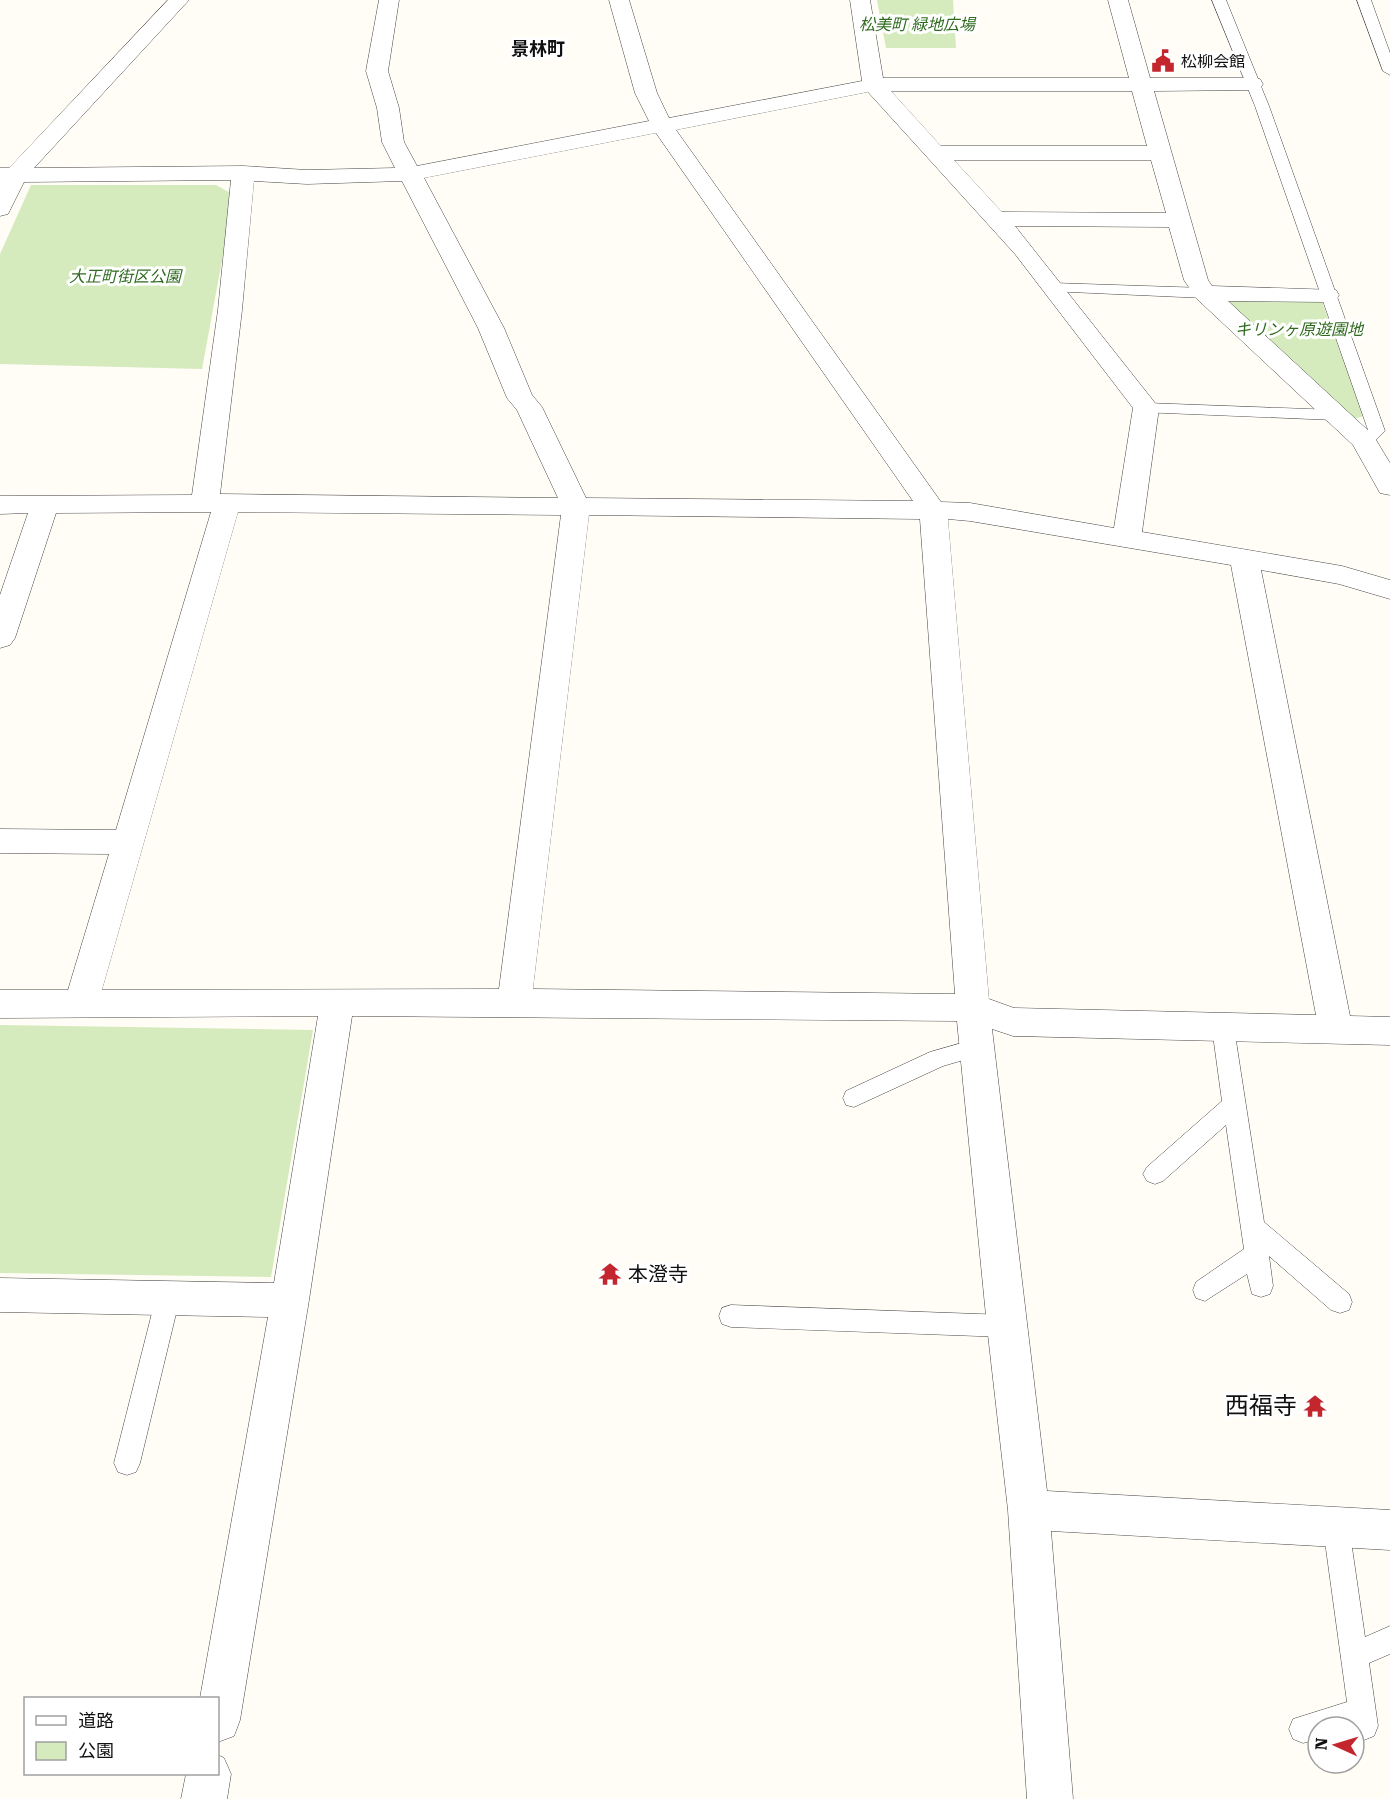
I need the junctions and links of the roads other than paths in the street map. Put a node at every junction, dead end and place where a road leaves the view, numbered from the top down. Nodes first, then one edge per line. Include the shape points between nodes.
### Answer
1 (179, 0) edge
2 (390, 0) edge
3 (619, 0) edge
4 (860, 0) edge
5 (1118, 0) edge
6 (1219, 0) edge
7 (1364, 0) edge
8 (1390, 71) edge
9 (1252, 84) junction
10 (873, 85) junction
11 (1141, 86) junction
12 (662, 126) junction
13 (935, 153) junction
14 (1160, 153) junction
15 (243, 173) junction
16 (410, 174) junction
17 (8, 175) edge
18 (0, 209) edge
19 (996, 219) junction
20 (1179, 220) junction
21 (1053, 288) junction
22 (1205, 292) junction
23 (1327, 295) junction
24 (1146, 408) junction
25 (1335, 415) junction
26 (1364, 441) junction
27 (1390, 487) edge
28 (216, 503) junction
29 (0, 505) edge
30 (45, 505) junction
31 (576, 506) junction
32 (933, 510) junction
33 (1127, 537) junction
34 (1244, 558) junction
35 (1390, 590) edge
36 (6, 604) edge
37 (0, 638) edge
38 (0, 841) edge
39 (128, 842) junction
40 (514, 1002) junction
41 (0, 1004) edge
42 (81, 1004) junction
43 (337, 1004) junction
44 (974, 1008) junction
45 (1223, 1028) junction
46 (1336, 1030) junction
47 (1390, 1031) edge
48 (975, 1048) junction
49 (854, 1098) dead end
50 (1233, 1105) junction
51 (1155, 1174) dead end
52 (1252, 1227) junction
53 (1256, 1254) junction
54 (1261, 1286) dead end
55 (1205, 1290) dead end
56 (0, 1295) edge
57 (168, 1297) junction
58 (290, 1300) junction
59 (1340, 1302) dead end
60 (731, 1316) dead end
61 (1006, 1326) junction
62 (127, 1463) dead end
63 (1029, 1510) junction
64 (1336, 1527) junction
65 (1390, 1530) edge
66 (1390, 1640) edge
67 (1354, 1656) junction
68 (219, 1714) edge
69 (1303, 1729) dead end
70 (208, 1775) edge
71 (204, 1799) edge
72 (1050, 1799) edge

1 - 17 street
2 - 16 street via 377,71 393,142
3 - 12 street via 646,93
4 - 10 street
5 - 11 street
6 - 9 lane
7 - 8 lane
9 - 11 street
9 - 23 lane
10 - 11 street
10 - 12 street
10 - 13 street
11 - 14 street
12 - 16 street
12 - 32 street
13 - 14 street
13 - 19 street
14 - 20 street
15 - 16 street via 307,177
15 - 17 street
15 - 28 street
16 - 31 street via 491,328 520,398 529,406
17 - 18 street
19 - 20 street
19 - 21 street
20 - 22 street via 1196,280
21 - 22 lane
21 - 24 street
22 - 23 street
22 - 25 street
23 - 26 lane via 1377,431
24 - 25 lane
24 - 33 street
25 - 26 street
26 - 27 street
28 - 30 street
28 - 31 street
28 - 39 street
29 - 30 street
30 - 36 street
31 - 32 street
31 - 40 street
32 - 33 street via 970,512
32 - 44 street
33 - 34 street
34 - 35 street via 1342,575
34 - 46 street
36 - 37 street
38 - 39 street
39 - 42 street
40 - 43 street
40 - 44 street
41 - 42 street
42 - 43 street
43 - 58 street
44 - 45 street via 1013,1022
44 - 48 street
45 - 46 street
45 - 50 lane
46 - 47 street
48 - 49 lane via 938,1059
48 - 61 street
50 - 51 lane
50 - 52 lane
52 - 53 lane
52 - 59 lane
53 - 54 lane
53 - 55 lane
56 - 57 street
57 - 58 street
57 - 62 lane
58 - 68 street
60 - 61 lane
61 - 63 street
63 - 64 street
63 - 72 street
64 - 65 street
64 - 67 lane
66 - 67 lane
67 - 69 lane via 1363,1719
70 - 71 street

